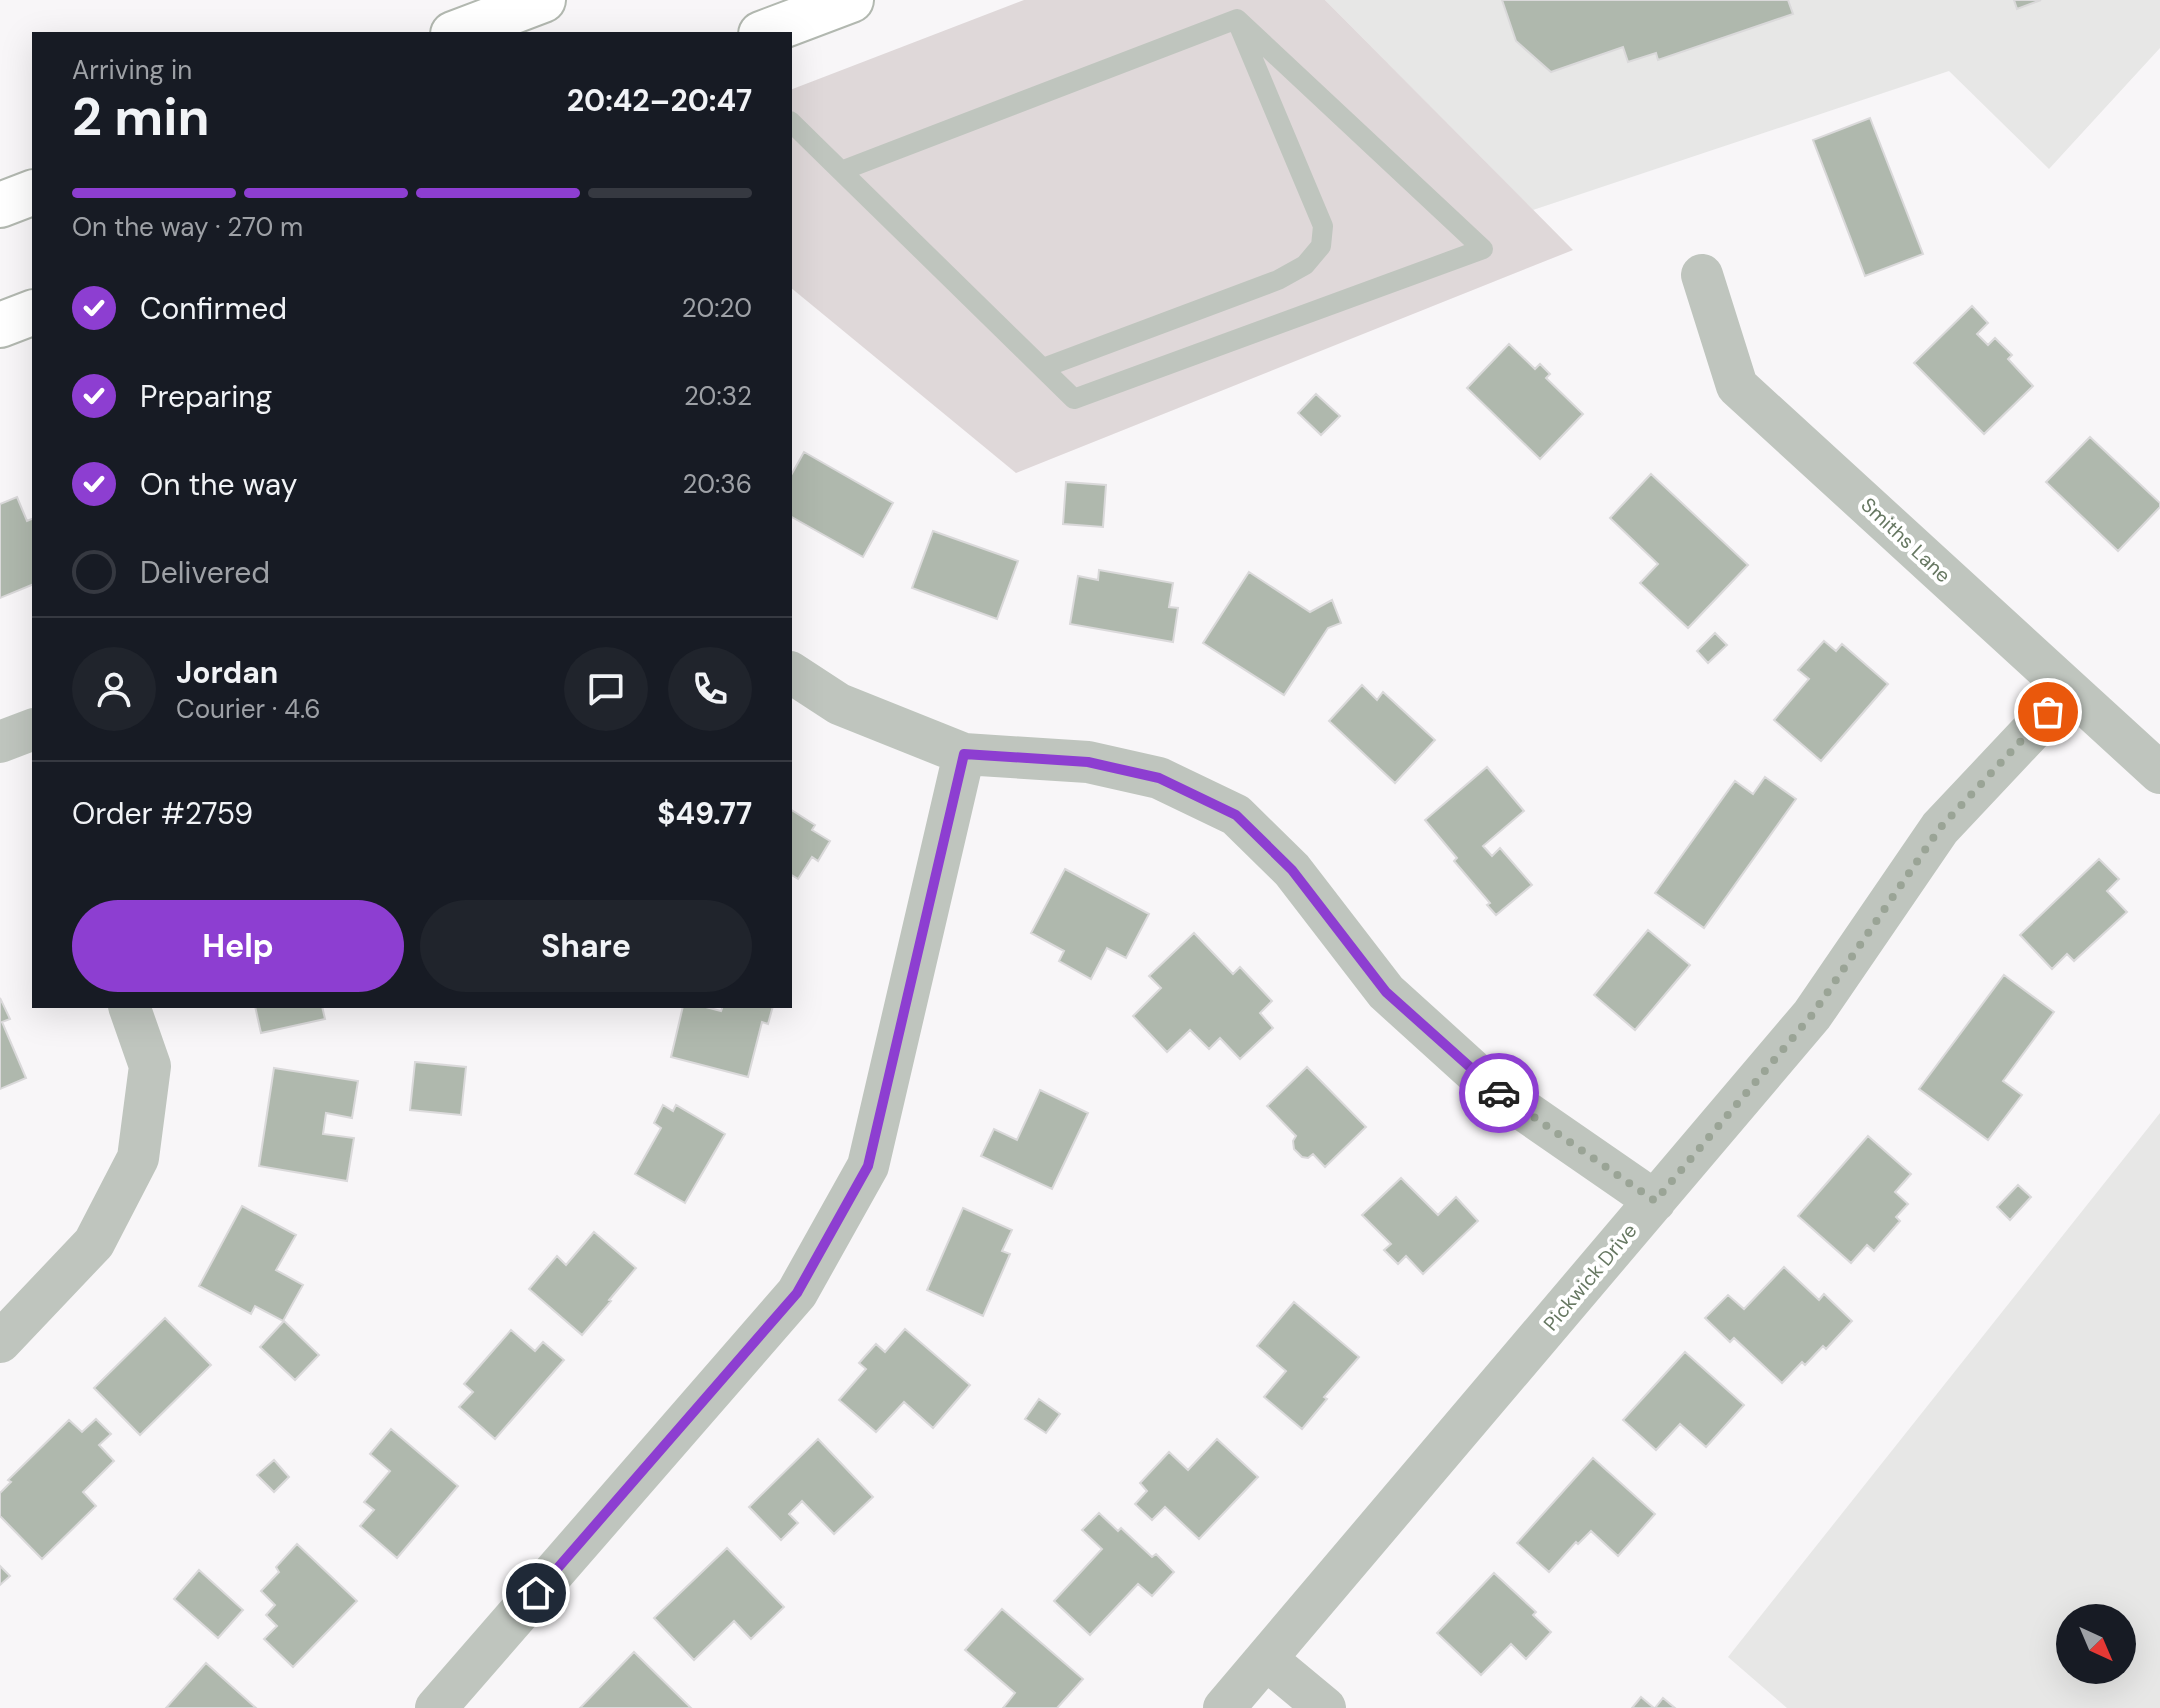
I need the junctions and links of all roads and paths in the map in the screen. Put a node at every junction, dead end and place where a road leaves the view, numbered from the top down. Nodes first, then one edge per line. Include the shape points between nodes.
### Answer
1 (543, 0) edge
2 (851, 0) edge
3 (1237, 19) junction
4 (458, 32) edge
5 (766, 32) edge
6 (792, 123) edge
7 (841, 171) junction
8 (32, 193) edge
9 (0, 205) edge
10 (1702, 275) dead end
11 (32, 313) edge
12 (0, 325) edge
13 (1043, 368) junction
14 (792, 673) edge
15 (2069, 691) junction
16 (964, 754) junction
17 (2160, 773) edge
18 (130, 1008) edge
19 (1655, 1201) junction
20 (0, 1342) edge
21 (1266, 1659) junction
22 (436, 1708) edge
23 (1224, 1708) edge
24 (1325, 1708) edge

1 - 4 main road
2 - 5 main road
3 - 7 lane
3 - 13 lane via 1323,226 1321,246 1305,265 1278,280
3 - 13 lane via 1483,249 1074,399
6 - 7 lane
7 - 13 lane
8 - 9 main road
10 - 15 street, Smiths Lane via 1737,386
11 - 12 main road
14 - 16 street via 839,704
15 - 17 street, Smiths Lane
15 - 19 street, Pickwick Drive via 1940,828 1812,1015
16 - 19 street via 1088,762 1159,778 1236,815 1292,870 1386,992 1493,1089
16 - 22 street via 868,1166 797,1293
18 - 20 street via 150,1066 138,1158 94,1243
19 - 21 street, Pickwick Drive
21 - 23 street, Pickwick Drive
21 - 24 street

